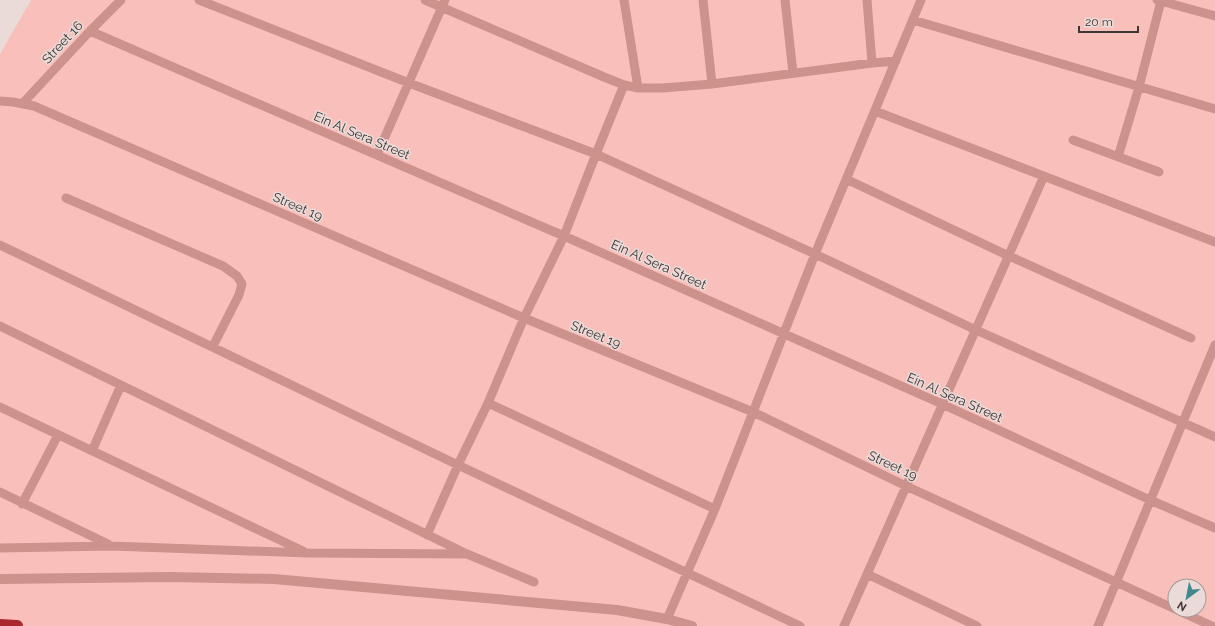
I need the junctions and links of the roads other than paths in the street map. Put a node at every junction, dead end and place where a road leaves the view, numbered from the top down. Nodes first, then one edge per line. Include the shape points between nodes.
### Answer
1 (121, 0) edge
2 (199, 0) edge
3 (425, 0) edge
4 (624, 0) edge
5 (703, 0) edge
6 (785, 0) edge
7 (867, 0) edge
8 (921, 0) edge
9 (1159, 1) edge
10 (443, 4) edge
11 (1215, 16) edge
12 (913, 20) junction
13 (90, 31) junction
14 (896, 61) junction
15 (872, 63) junction
16 (793, 73) junction
17 (409, 83) junction
18 (712, 84) junction
19 (624, 85) junction
20 (1139, 87) junction
21 (638, 88) junction
22 (0, 101) edge
23 (23, 103) junction
24 (1215, 109) edge
25 (875, 111) junction
26 (1073, 140) dead end
27 (596, 154) junction
28 (377, 155) junction
29 (1118, 157) junction
30 (1159, 172) dead end
31 (1044, 176) junction
32 (846, 179) junction
33 (66, 198) dead end
34 (564, 236) junction
35 (1215, 242) edge
36 (0, 245) edge
37 (815, 254) junction
38 (1009, 256) junction
39 (524, 318) junction
40 (0, 326) edge
41 (976, 330) junction
42 (783, 334) junction
43 (1191, 338) dead end
44 (213, 346) junction
45 (1215, 347) edge
46 (121, 385) junction
47 (488, 403) junction
48 (942, 404) junction
49 (0, 407) edge
50 (753, 412) junction
51 (1182, 423) junction
52 (58, 434) junction
53 (1215, 438) edge
54 (92, 451) junction
55 (458, 465) junction
56 (906, 486) junction
57 (0, 492) edge
58 (1150, 500) junction
59 (22, 504) junction
60 (715, 509) junction
61 (1215, 528) edge
62 (428, 535) junction
63 (111, 546) junction
64 (0, 548) edge
65 (308, 553) junction
66 (467, 554) junction
67 (688, 573) junction
68 (867, 574) junction
69 (0, 579) edge
70 (534, 582) dead end
71 (1116, 582) junction
72 (1167, 606) edge
73 (1194, 618) edge
74 (667, 619) junction
75 (0, 625) edge
76 (17, 626) edge
77 (692, 626) edge
78 (800, 626) edge
79 (844, 626) edge
80 (977, 626) edge
81 (1098, 626) edge
82 (1212, 626) edge

1 - 13 lane, Street 16
2 - 17 lane
3 - 10 lane
4 - 21 lane
5 - 18 lane
6 - 16 lane
7 - 15 lane
8 - 12 lane
9 - 11 lane
9 - 20 lane
10 - 17 lane
10 - 19 lane
12 - 14 lane
12 - 20 lane
13 - 23 lane, Street 16
13 - 28 lane, Ein Al Sera Street
14 - 15 lane
14 - 25 lane
15 - 16 lane
16 - 18 lane
17 - 27 lane
17 - 28 lane
18 - 21 lane
19 - 21 lane
19 - 27 lane
20 - 24 lane
20 - 29 lane
22 - 23 lane, Street 19
23 - 39 lane, Street 19
25 - 31 lane
25 - 32 lane
26 - 29 lane
27 - 34 lane
27 - 37 lane
28 - 34 lane, Ein Al Sera Street
29 - 30 lane
31 - 35 lane
31 - 38 lane
32 - 37 lane
32 - 38 lane
33 - 44 lane via 223,266 237,276 242,284 239,295
34 - 39 lane
34 - 42 lane, Ein Al Sera Street
36 - 44 lane
37 - 41 lane
37 - 42 lane
38 - 41 lane
38 - 43 lane
39 - 47 lane
39 - 50 lane, Street 19
40 - 46 lane
41 - 48 lane
41 - 51 lane
42 - 48 lane, Ein Al Sera Street
42 - 50 lane
44 - 55 lane
45 - 51 lane
46 - 54 lane
46 - 62 lane
47 - 55 lane
47 - 60 lane
48 - 56 lane
48 - 58 lane, Ein Al Sera Street
49 - 52 lane
50 - 56 lane, Street 19
50 - 60 lane
51 - 53 lane
51 - 58 lane
52 - 54 lane
52 - 59 lane
54 - 65 lane
55 - 62 lane
55 - 67 lane
56 - 68 lane
56 - 71 lane, Street 19
57 - 59 lane
58 - 61 lane, Ein Al Sera Street
58 - 71 lane
59 - 63 lane
60 - 67 lane
62 - 66 lane
63 - 64 lane
63 - 65 lane
65 - 66 lane
66 - 70 lane
67 - 74 lane
67 - 78 lane
68 - 79 lane
68 - 80 lane
69 - 74 street via 274,579 566,604
71 - 72 lane, Street 19
71 - 81 lane
73 - 82 lane, Street 19
74 - 77 street
75 - 76 highway

